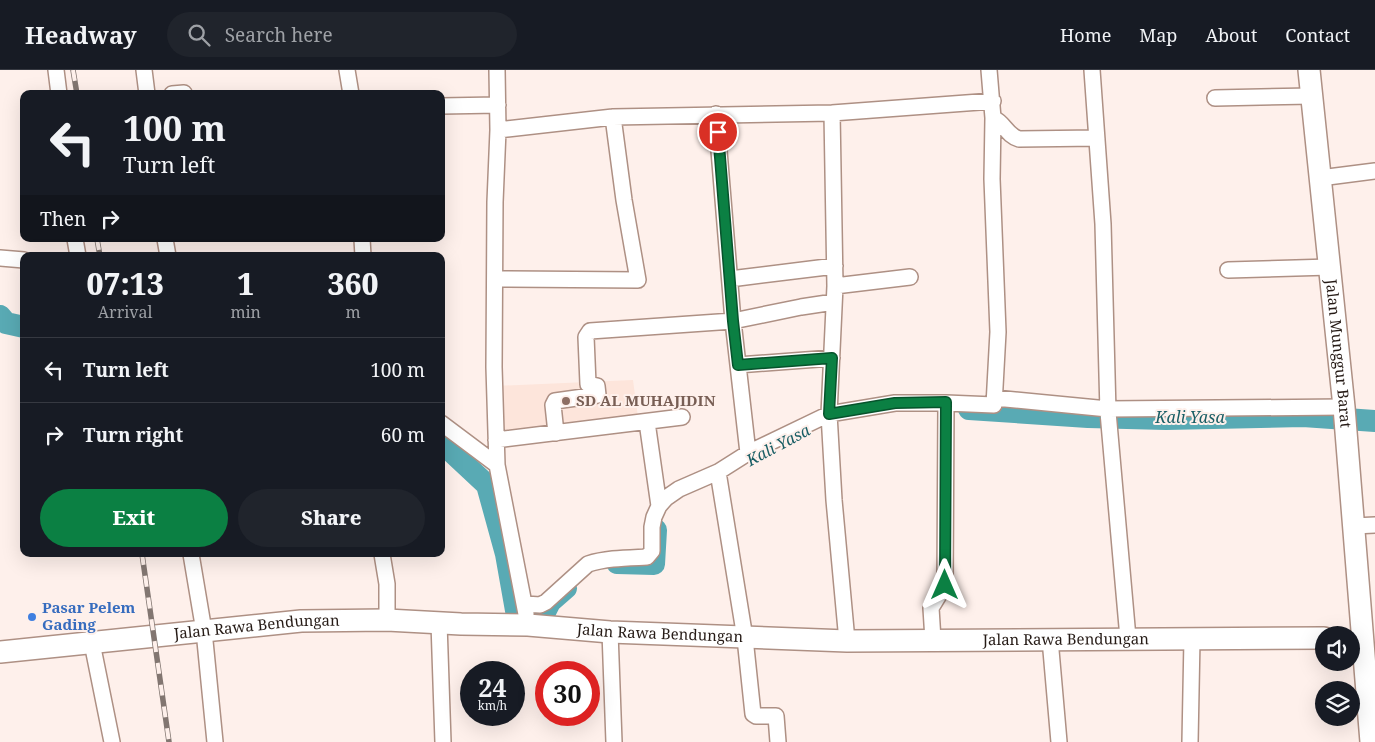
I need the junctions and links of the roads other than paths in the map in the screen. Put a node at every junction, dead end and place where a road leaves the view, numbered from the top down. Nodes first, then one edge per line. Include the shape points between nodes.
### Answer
1 (56, 70) edge
2 (144, 70) edge
3 (347, 70) edge
4 (497, 70) edge
5 (989, 70) edge
6 (1092, 70) edge
7 (1309, 70) edge
8 (58, 90) edge
9 (146, 90) edge
10 (350, 90) edge
11 (1312, 96) junction
12 (1215, 98) dead end
13 (993, 101) junction
14 (498, 105) junction
15 (445, 106) edge
16 (832, 113) junction
17 (716, 114) junction
18 (613, 117) junction
19 (993, 118) junction
20 (498, 130) junction
21 (1097, 138) junction
22 (1375, 171) edge
23 (1320, 178) junction
24 (0, 258) edge
25 (20, 260) edge
26 (835, 266) junction
27 (1330, 266) junction
28 (1228, 270) dead end
29 (910, 277) dead end
30 (495, 278) junction
31 (730, 279) junction
32 (835, 286) junction
33 (834, 302) junction
34 (733, 321) junction
35 (832, 358) junction
36 (738, 365) junction
37 (995, 398) junction
38 (946, 407) junction
39 (1108, 414) junction
40 (1345, 416) junction
41 (682, 417) dead end
42 (829, 419) junction
43 (647, 422) junction
44 (445, 426) edge
45 (556, 433) junction
46 (496, 440) junction
47 (748, 453) junction
48 (498, 465) junction
49 (718, 478) junction
50 (659, 506) junction
51 (1375, 525) edge
52 (1354, 526) junction
53 (192, 557) edge
54 (382, 557) edge
55 (526, 613) junction
56 (388, 620) junction
57 (439, 623) junction
58 (204, 631) junction
59 (610, 632) junction
60 (745, 638) junction
61 (1128, 638) junction
62 (1315, 638) edge
63 (1363, 638) edge
64 (1050, 639) junction
65 (1192, 639) junction
66 (933, 640) junction
67 (847, 641) junction
68 (92, 643) junction
69 (0, 652) edge
70 (1372, 710) edge
71 (112, 742) edge
72 (215, 742) edge
73 (443, 742) edge
74 (614, 742) edge
75 (778, 742) edge
76 (1059, 742) edge
77 (1190, 742) edge
78 (1371, 742) edge

1 - 8 street
2 - 9 street
3 - 10 street
4 - 14 street
5 - 13 street
6 - 21 street
7 - 11 street, Jalan Munggur Barat
11 - 12 street
11 - 23 street, Jalan Munggur Barat
13 - 16 street
13 - 19 street
14 - 15 street
14 - 20 street
16 - 17 street
16 - 26 street
17 - 18 street
17 - 31 street
18 - 20 street
18 - 30 street via 638,280
19 - 21 street via 1000,121 1011,136 1019,139
19 - 37 street via 998,332
20 - 30 street
21 - 39 street via 1103,224
22 - 23 street
23 - 27 street, Jalan Munggur Barat
24 - 25 street
26 - 31 street
26 - 32 street
27 - 28 street
27 - 40 street, Jalan Munggur Barat
29 - 32 street
30 - 46 street
31 - 34 street
32 - 33 street
33 - 34 street
33 - 35 street
34 - 36 street
34 - 45 street via 590,332 586,337 588,384 597,386 598,395 555,401
35 - 36 street
35 - 42 street
36 - 47 street
37 - 38 street via 993,406
37 - 39 street
38 - 42 street via 895,403
38 - 66 street via 945,585 931,608
39 - 40 street
39 - 61 street
40 - 52 street, Jalan Munggur Barat
41 - 43 street
42 - 47 street
42 - 67 street
43 - 45 street
43 - 50 street
44 - 48 street
45 - 46 street
46 - 48 street
47 - 49 street
48 - 55 street
49 - 50 street via 679,489
49 - 60 street
50 - 55 street via 652,527 652,551 647,557 616,558 588,564 546,602
51 - 52 street
52 - 63 street, Jalan Munggur Barat
53 - 58 street
54 - 56 street
55 - 57 street, Jalan Rawa Bendungan
55 - 59 street, Jalan Rawa Bendungan
56 - 57 street, Jalan Rawa Bendungan
56 - 58 street, Jalan Rawa Bendungan via 301,620
57 - 73 street
58 - 68 street, Jalan Rawa Bendungan
58 - 72 street
59 - 60 street, Jalan Rawa Bendungan
59 - 74 street
60 - 67 street, Jalan Rawa Bendungan
60 - 75 street via 753,714 776,716
61 - 64 street, Jalan Rawa Bendungan
61 - 65 street, Jalan Rawa Bendungan
62 - 65 street, Jalan Rawa Bendungan
63 - 70 street, Jalan Munggur Barat
64 - 66 street, Jalan Rawa Bendungan
64 - 76 street
65 - 77 street
66 - 67 street, Jalan Rawa Bendungan
68 - 69 street, Jalan Rawa Bendungan
68 - 71 street
70 - 78 street, Jalan Munggur Barat

